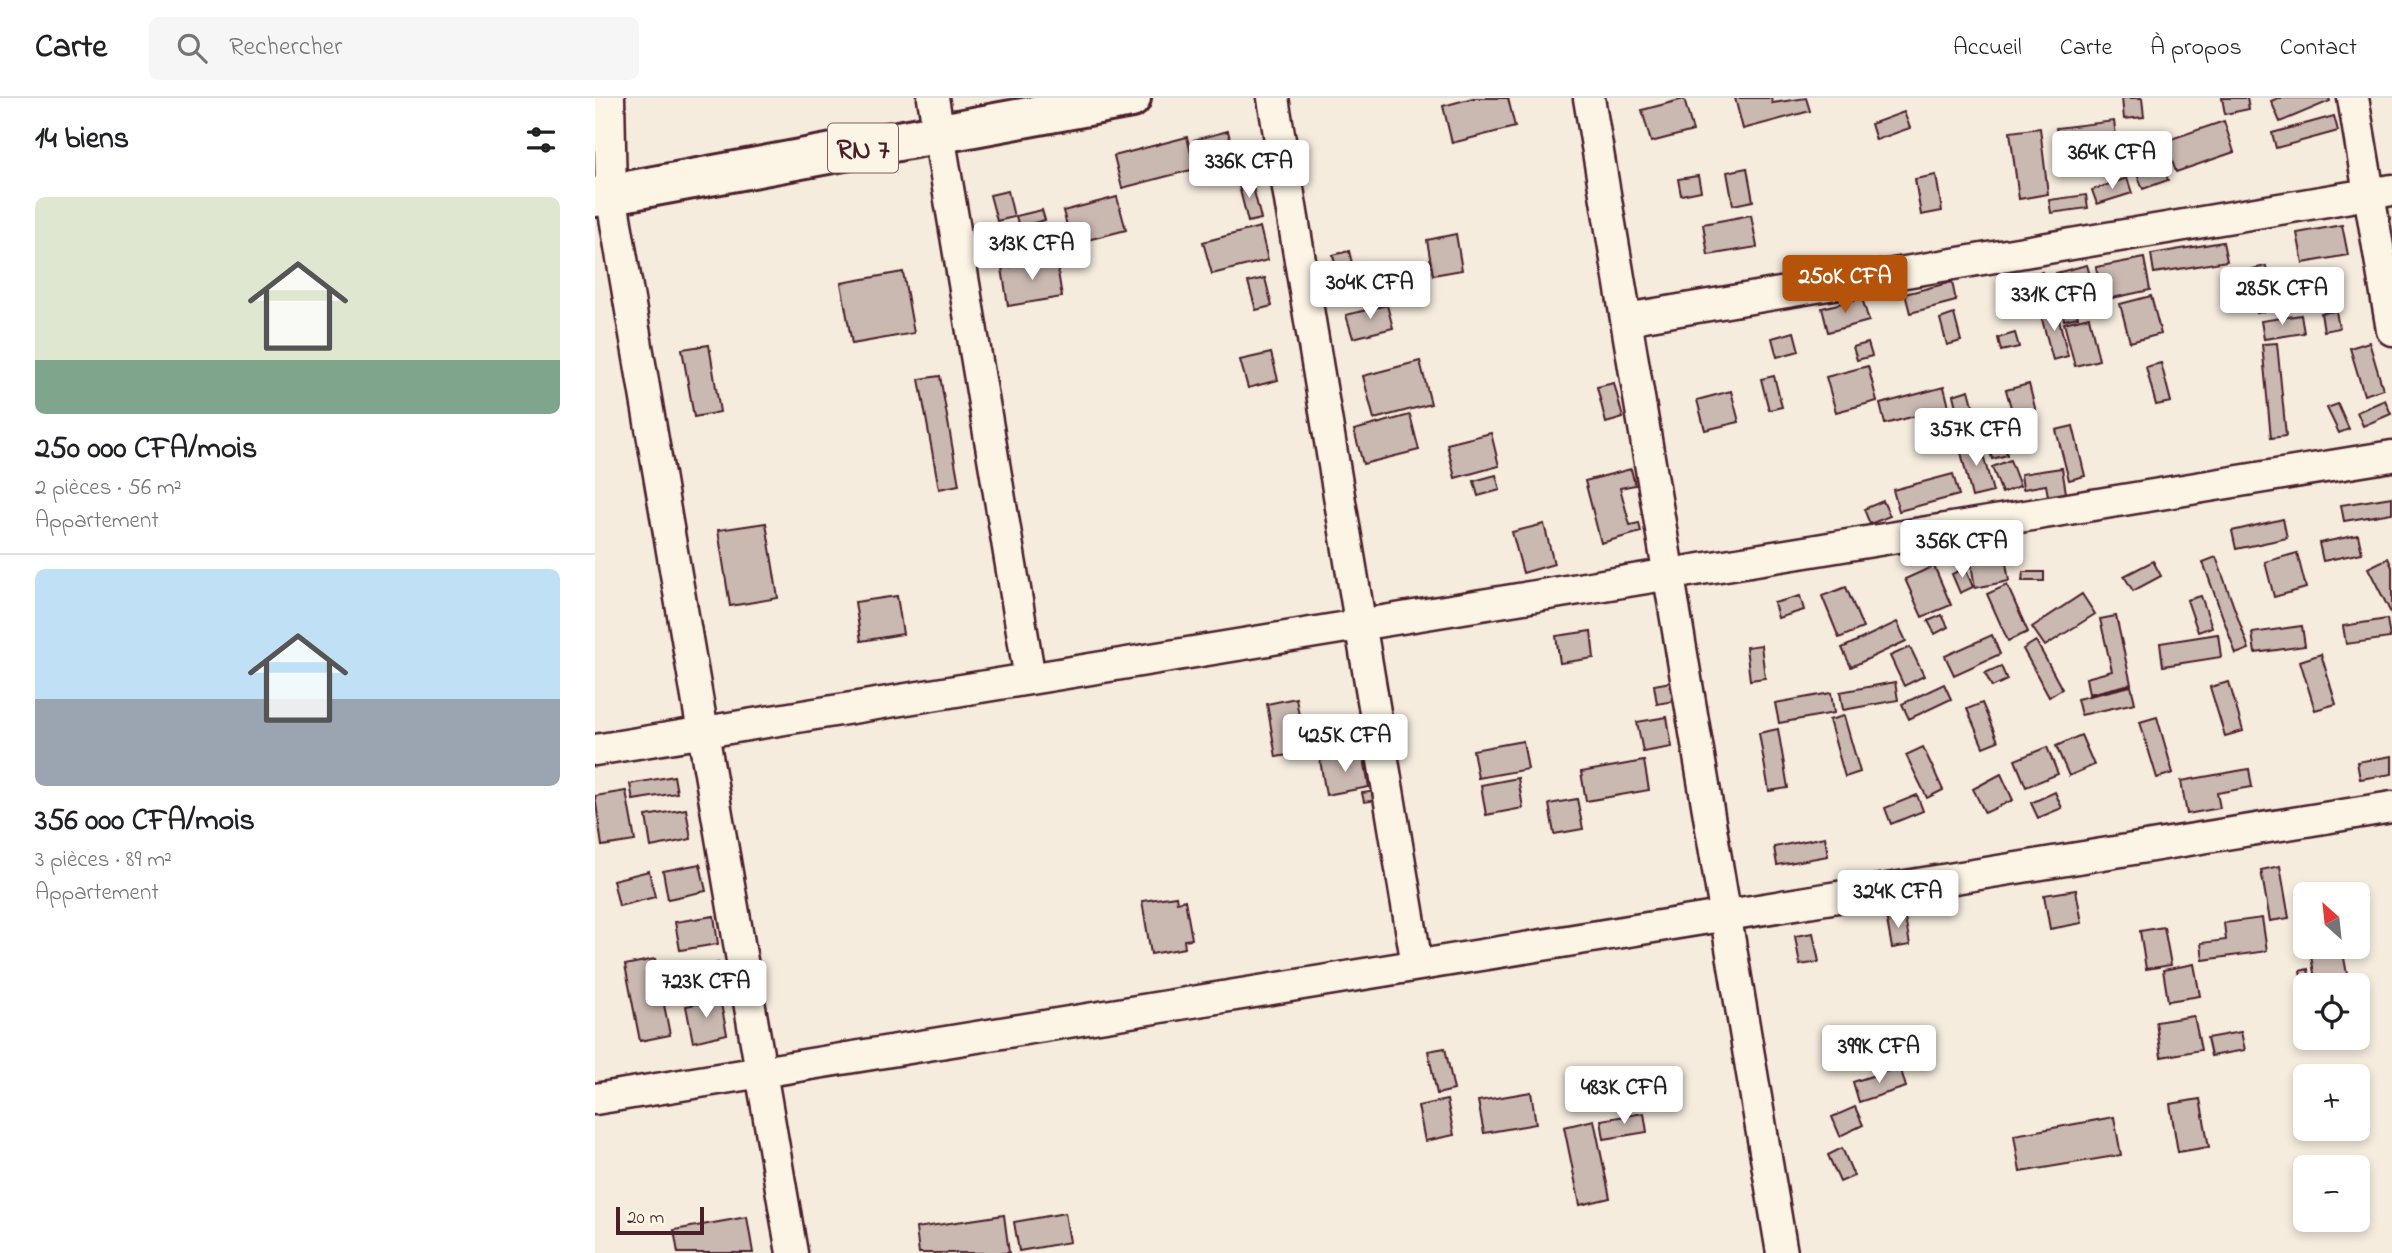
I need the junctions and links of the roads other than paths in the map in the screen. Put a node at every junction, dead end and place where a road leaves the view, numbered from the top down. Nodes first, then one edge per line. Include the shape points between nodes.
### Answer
1 (609, 98) edge
2 (1131, 98) edge
3 (1273, 98) edge
4 (1589, 98) edge
5 (2353, 98) edge
6 (936, 116) edge
7 (2381, 192) edge
8 (603, 196) edge
9 (1626, 319) junction
10 (2392, 330) edge
11 (2392, 456) edge
12 (1668, 575) junction
13 (1361, 625) junction
14 (1030, 679) junction
15 (703, 732) junction
16 (595, 750) edge
17 (2392, 807) edge
18 (1725, 914) junction
19 (1417, 965) junction
20 (761, 1072) junction
21 (595, 1099) edge
22 (792, 1253) edge
23 (1781, 1253) edge

1 - 8 street
2 - 6 main road, RN 7
3 - 13 street
4 - 9 street
5 - 7 street
6 - 8 main road, RN 7
6 - 14 street
7 - 9 street
7 - 10 street
8 - 15 street
9 - 12 street
11 - 12 street
12 - 13 street
12 - 18 street
13 - 14 street
13 - 19 street
14 - 15 street
15 - 16 street
15 - 20 street
17 - 18 street
18 - 19 street
18 - 23 street
19 - 20 street
20 - 21 street
20 - 22 street

